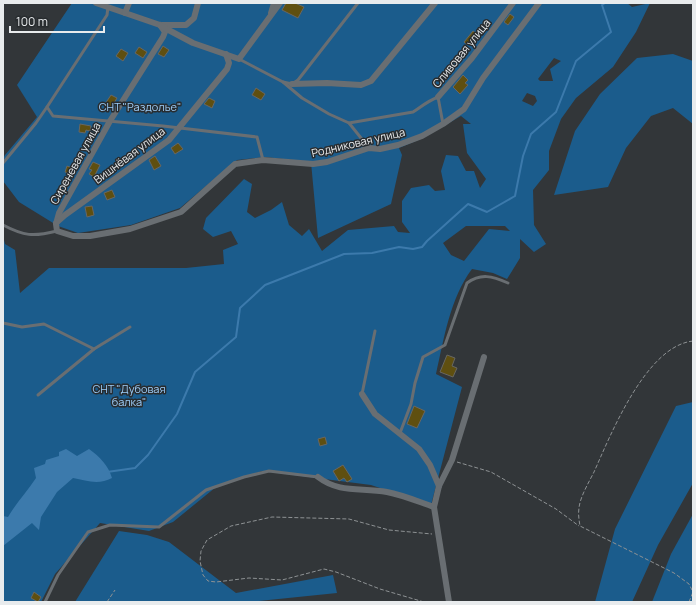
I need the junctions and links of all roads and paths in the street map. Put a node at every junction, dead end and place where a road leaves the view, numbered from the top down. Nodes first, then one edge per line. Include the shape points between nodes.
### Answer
1 (96, 3) edge
2 (129, 3) edge
3 (198, 3) edge
4 (274, 3) edge
5 (280, 3) edge
6 (358, 3) edge
7 (435, 3) edge
8 (513, 3) edge
9 (539, 3) edge
10 (108, 7) junction
11 (125, 13) junction
12 (270, 17) junction
13 (160, 25) junction
14 (226, 54) junction
15 (239, 59) junction
16 (283, 82) junction
17 (292, 84) junction
18 (438, 97) junction
19 (47, 107) junction
20 (110, 121) junction
21 (349, 122) junction
22 (443, 124) junction
23 (179, 128) junction
24 (369, 148) junction
25 (263, 160) junction
26 (3, 164) edge
27 (56, 224) junction
28 (3, 225) edge
29 (57, 231) junction
30 (508, 282) dead end
31 (3, 323) edge
32 (130, 327) dead end
33 (375, 331) dead end
34 (693, 341) edge
35 (94, 349) junction
36 (484, 357) dead end
37 (362, 394) joint
38 (38, 395) dead end
39 (400, 433) junction
40 (452, 460) junction
41 (318, 477) joint
42 (438, 486) junction
43 (434, 507) junction
44 (580, 526) junction
45 (439, 534) junction
46 (115, 590) dead end
47 (693, 592) edge
48 (45, 602) edge
49 (107, 602) edge
50 (424, 602) edge
51 (449, 602) edge
52 (689, 602) edge

1 - 10 street
2 - 11 street
3 - 13 street via 194,18 186,25
4 - 12 street
5 - 12 street
6 - 17 lane via 298,80
7 - 17 street via 371,81 361,85
8 - 18 street, Сливовая улица via 472,58
9 - 22 street, Родниковая улица via 482,78 464,109
10 - 11 street
10 - 19 lane via 107,15
11 - 13 street
12 - 15 street
13 - 14 street via 192,43
13 - 20 street, Сиреневая улица via 165,32 163,36
14 - 15 street
14 - 23 street, Вишнёвая улица via 229,63 227,69
15 - 16 lane
16 - 17 lane
16 - 21 lane via 302,98
18 - 21 lane via 413,112
18 - 22 lane
19 - 20 lane via 53,116
19 - 26 lane
20 - 23 lane
20 - 27 street, Сиреневая улица via 58,213
21 - 24 lane
22 - 24 street, Родниковая улица via 398,146
23 - 25 lane via 256,137
23 - 27 street, Вишнёвая улица via 169,140
24 - 25 street, Родниковая улица via 313,164
25 - 29 street, Родниковая улица via 235,164 181,212 130,229 90,236 74,236
27 - 29 street, Сиреневая улица
28 - 29 lane via 27,235
30 - 39 lane via 492,276 476,277 466,283 445,345 423,357 411,404
31 - 35 lane via 22,328 44,324
32 - 35 lane
33 - 37 lane
34 - 44 path via 683,342 664,354 635,387 579,507
35 - 38 lane
36 - 40 street
37 - 39 street via 375,414
39 - 42 street via 419,449 430,465
40 - 42 street
40 - 44 path via 491,472 556,509
41 - 43 street via 351,490 387,492
41 - 48 lane via 268,471 206,490 159,527 110,524 88,532 58,575
42 - 43 street
43 - 45 street
44 - 47 path via 674,573 689,584
45 - 50 path via 389,530 349,519 272,517 232,526 207,540 201,551 203,575 208,581 249,578 282,580 324,569
45 - 51 street
46 - 49 path
47 - 52 path

